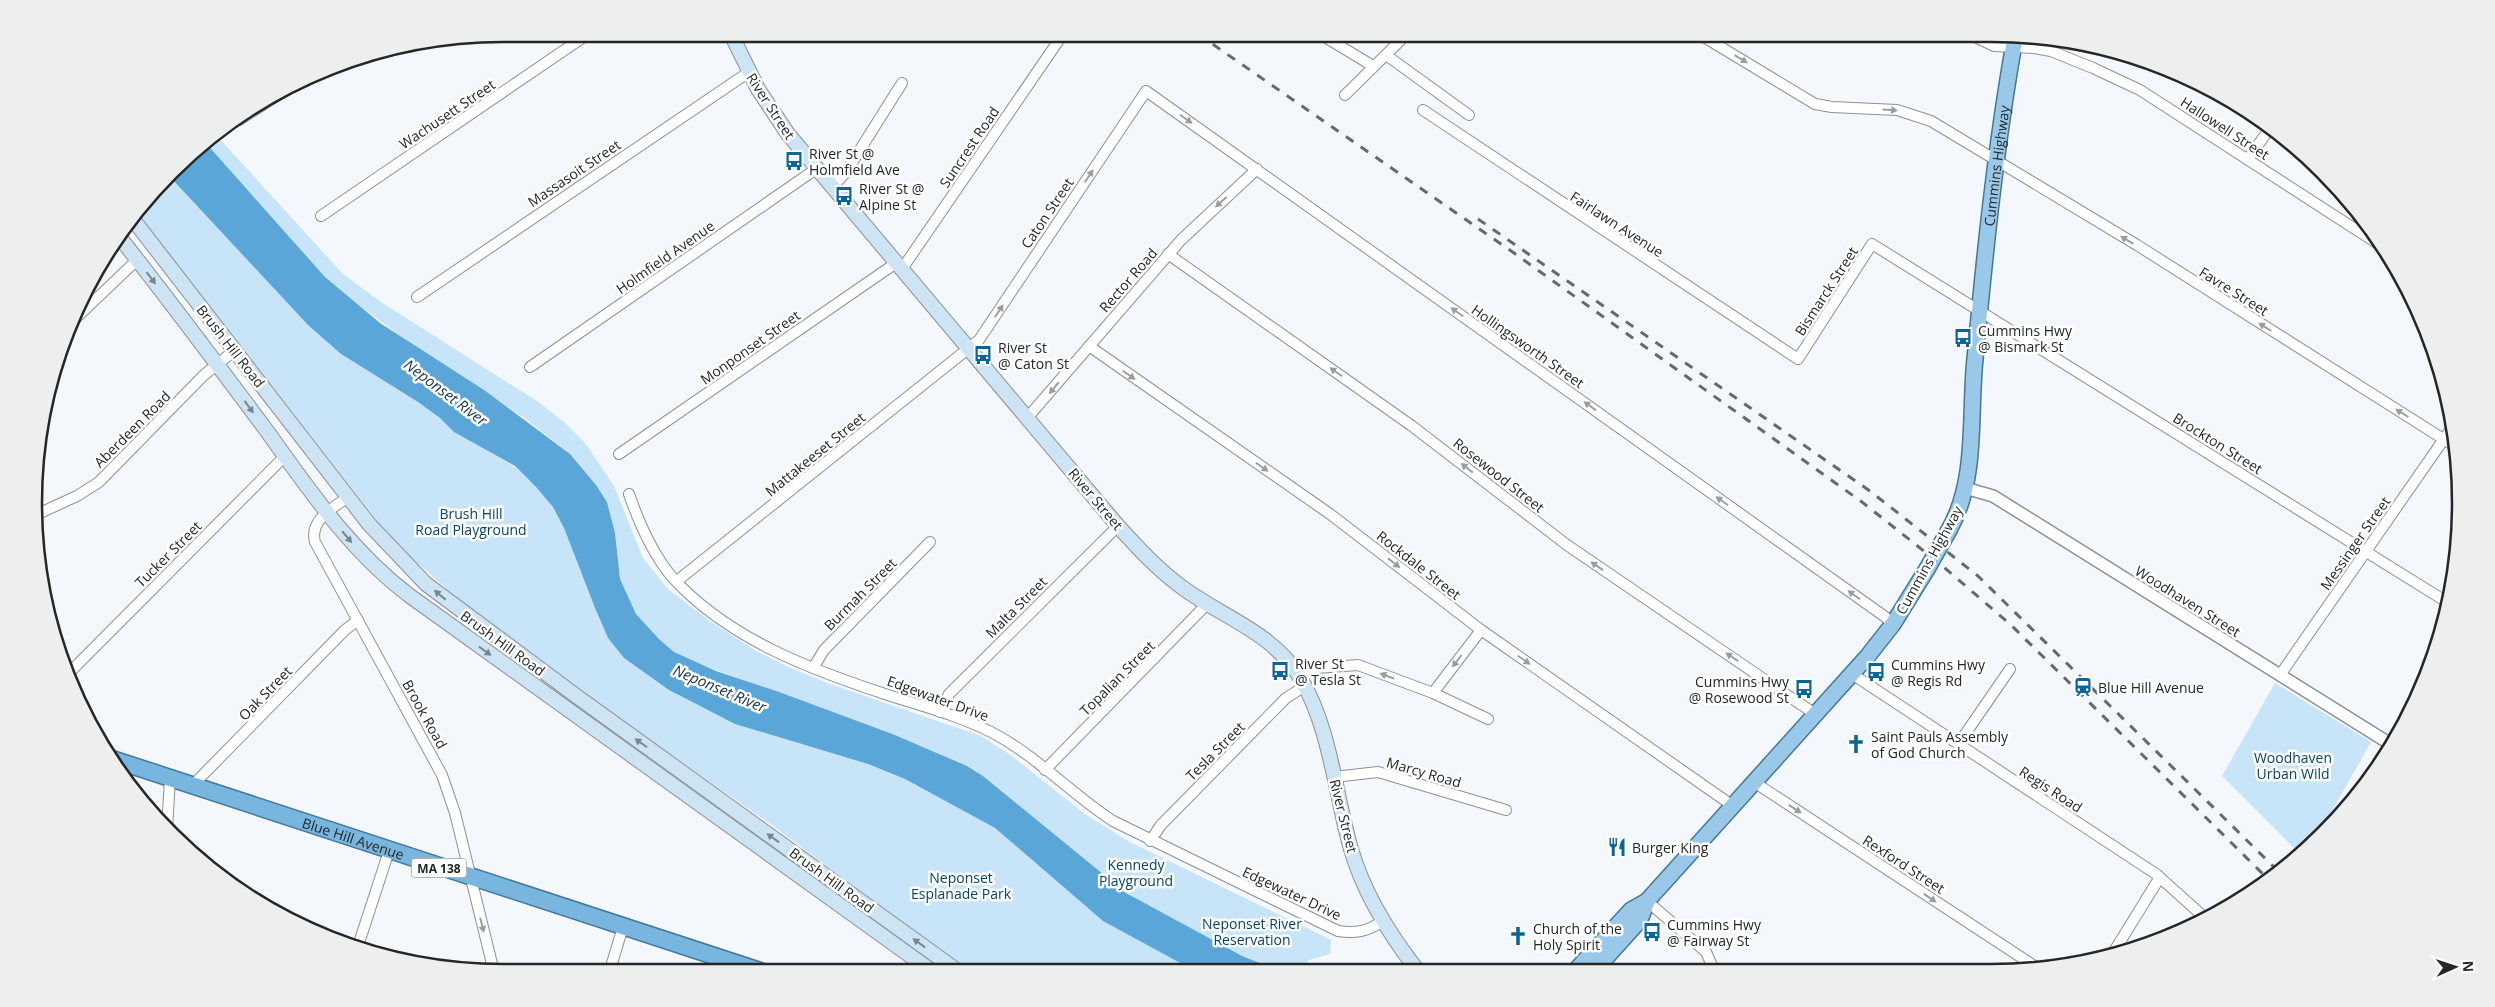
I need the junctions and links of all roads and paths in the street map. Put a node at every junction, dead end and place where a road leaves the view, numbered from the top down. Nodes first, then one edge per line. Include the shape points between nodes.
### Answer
1 (576, 42) edge
2 (735, 42) edge
3 (1059, 42) edge
4 (1333, 42) edge
5 (1399, 42) edge
6 (1712, 42) edge
7 (1985, 42) edge
8 (2015, 42) edge
9 (2012, 43) edge
10 (2019, 43) edge
11 (1386, 55) junction
12 (1372, 66) junction
13 (749, 72) junction
14 (902, 83) dead end
15 (1146, 91) joint
16 (1345, 95) dead end
17 (1423, 110) dead end
18 (1468, 115) dead end
19 (2266, 134) edge
20 (2248, 159) junction
21 (1997, 160) junction
22 (816, 169) junction
23 (1256, 169) junction
24 (832, 188) junction
25 (321, 216) dead end
26 (137, 224) edge
27 (2366, 235) edge
28 (124, 242) edge
29 (1168, 254) junction
30 (138, 260) junction
31 (899, 266) junction
32 (417, 297) dead end
33 (86, 309) edge
34 (1980, 310) junction
35 (1089, 346) junction
36 (969, 349) junction
37 (235, 350) junction
38 (1798, 359) joint
39 (217, 364) junction
40 (530, 367) dead end
41 (1028, 417) junction
42 (2447, 434) edge
43 (2444, 439) junction
44 (2449, 442) edge
45 (619, 454) dead end
46 (285, 456) junction
47 (1965, 488) junction
48 (630, 494) dead end
49 (348, 497) junction
50 (42, 512) edge
51 (327, 513) junction
52 (1118, 526) junction
53 (930, 542) dead end
54 (2366, 552) junction
55 (677, 581) junction
56 (2442, 599) dead end
57 (1207, 604) junction
58 (358, 620) junction
59 (1893, 624) junction
60 (1480, 630) junction
61 (813, 668) junction
62 (73, 669) edge
63 (2010, 669) dead end
64 (1852, 674) junction
65 (2280, 675) junction
66 (1302, 681) junction
67 (1433, 694) junction
68 (940, 712) junction
69 (1815, 714) junction
70 (1488, 719) dead end
71 (625, 731) junction
72 (2386, 741) edge
73 (1959, 743) junction
74 (615, 744) junction
75 (122, 762) edge
76 (1045, 770) junction
77 (1334, 777) junction
78 (170, 779) junction
79 (1754, 782) junction
80 (192, 786) junction
81 (1733, 806) junction
82 (1506, 810) dead end
83 (165, 815) edge
84 (1150, 841) junction
85 (389, 851) junction
86 (471, 878) junction
87 (2160, 878) junction
88 (1647, 901) junction
89 (2201, 914) edge
90 (1383, 921) junction
91 (623, 927) junction
92 (359, 941) edge
93 (2117, 947) edge
94 (2030, 963) edge
95 (492, 964) edge
96 (612, 964) edge
97 (741, 964) edge
98 (922, 964) edge
99 (947, 964) edge
100 (1413, 964) edge
101 (1582, 964) edge
102 (1600, 964) edge
103 (1711, 964) edge

1 - 25 street, Wachusett Street
2 - 13 main road, River Street
3 - 31 street, Suncrest Road
4 - 12 street
5 - 11 street
6 -> 21 street, Favre Street via 1815,104 1912,114 1931,121
7 - 9 street, Hallowell Street via 1994,46
8 - 21 main road, Cummins Highway
10 - 20 street, Hallowell Street via 2051,51 2115,77
11 - 12 street
11 - 18 street
12 - 16 street
13 - 22 main road, River Street via 778,120
13 - 32 street, Massasoit Street
14 - 24 street via 846,172
15 -> 23 street, Hollingsworth Street
36 -> 15 street, Caton Street via 983,334
17 - 38 street, Fairlawn Avenue
19 - 20 street
20 - 27 street, Hallowell Street
21 - 34 main road, Cummins Highway
43 -> 21 street, Favre Street
22 - 24 main road, River Street
22 - 40 street, Holmfield Avenue
23 -> 29 street, Rector Road
59 -> 23 street, Hollingsworth Street
24 - 31 main road, River Street
26 - 37 main road, Brush Hill Road
28 - 30 main road, Brush Hill Road
29 - 35 street, Rector Road
69 -> 29 street, Rosewood Street via 1567,545 1412,426
30 - 33 street
30 -> 39 main road, Brush Hill Road
31 - 36 main road, River Street
31 - 45 street, Monponset Street
34 - 38 street, Bismarck Street via 1872,244
34 - 47 main road, Cummins Highway
34 - 54 street, Brockton Street
35 -> 41 street, Rector Road
35 -> 60 street, Rockdale Street via 1336,518
36 - 41 main road, River Street
36 - 55 street, Mattakeeset Street
37 - 39 street, Aberdeen Road
37 - 49 main road, Brush Hill Road
39 -> 46 main road, Brush Hill Road
39 - 50 street, Aberdeen Road via 99,482
41 - 52 main road, River Street
42 - 43 street, Messinger Street
43 - 44 street, Favre Street
43 - 54 street, Messinger Street
46 - 51 main road, Brush Hill Road
46 - 62 street, Tucker Street
47 - 59 main road, Cummins Highway, bridge via 1949,530
47 - 65 street, Woodhaven Street via 1993,496
48 - 55 street, Edgewater Drive via 637,518 652,548
49 - 51 street, Brook Road
71 -> 49 main road, Brush Hill Road via 441,597 383,540
51 - 58 street, Brook Road via 315,527 315,542
51 -> 74 main road, Brush Hill Road via 363,555 393,583
52 - 57 main road, River Street via 1162,571
52 - 68 street, Malta Street via 949,694
53 - 61 street, Burmah Street via 824,650
54 - 56 street, Brockton Street
54 - 65 street, Messinger Street
55 - 61 street, Edgewater Drive via 686,592 738,631
57 - 66 main road, River Street via 1263,636
57 - 76 street, Topalian Street
58 - 80 street, Oak Street
58 - 86 street, Brook Road via 442,775
59 - 64 main road, Cummins Highway
60 -> 67 street
60 -> 81 street, Rockdale Street
61 - 68 street, Edgewater Drive
63 - 73 street
64 - 69 main road, Cummins Highway
64 - 73 street, Regis Road
65 - 72 street, Woodhaven Street
67 -> 66 street, Tesla Street via 1358,666 1316,668
66 - 77 main road, River Street via 1320,724
66 - 84 street, Tesla Street via 1161,825
67 - 70 street, Tesla Street
68 - 76 street, Edgewater Drive via 1004,739
69 - 79 main road, Cummins Highway
71 - 74 main road
99 -> 71 main road, Brush Hill Road
73 - 87 street, Regis Road
74 - 98 main road, Brush Hill Road
75 - 78 highway, Blue Hill Avenue / MA 138
76 - 84 street, Edgewater Drive via 1102,814
77 - 82 street, Marcy Road via 1378,772
77 - 90 main road, River Street via 1359,874
78 - 80 highway, Blue Hill Avenue / MA 138
78 - 83 street
79 - 81 main road, Cummins Highway
79 -> 94 street, Rexford Street
80 - 85 highway, Blue Hill Avenue / MA 138
81 - 88 main road, Cummins Highway
84 - 90 street, Edgewater Drive via 1338,931 1370,930
85 - 86 highway, Blue Hill Avenue / MA 138
85 - 92 street
86 - 91 highway, Blue Hill Avenue / MA 138
86 -> 95 street, Brook Road
87 - 89 street, Regis Road
87 - 93 street
88 - 101 main road, Cummins Highway via 1631,910
88 - 102 main road, Cummins Highway via 1640,920
88 - 103 street via 1706,952
90 - 100 main road, River Street
91 - 96 street
91 - 97 highway, Blue Hill Avenue / MA 138

